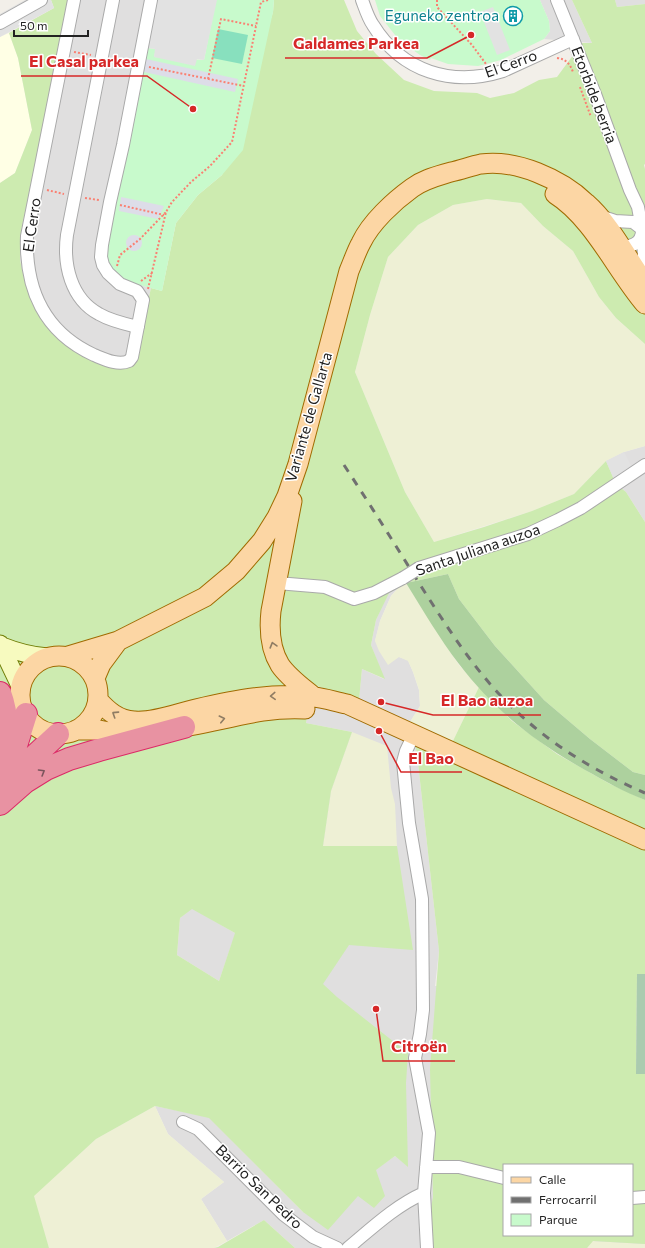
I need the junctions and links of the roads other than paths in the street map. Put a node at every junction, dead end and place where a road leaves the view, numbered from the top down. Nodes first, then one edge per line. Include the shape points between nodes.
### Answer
1 (41, 0) edge
2 (74, 0) edge
3 (113, 0) edge
4 (151, 0) edge
5 (362, 0) edge
6 (556, 0) edge
7 (0, 23) edge
8 (573, 39) junction
9 (462, 170) junction
10 (630, 190) junction
11 (560, 197) junction
12 (597, 214) junction
13 (624, 221) junction
14 (642, 232) junction
15 (618, 244) junction
16 (620, 269) junction
17 (645, 278) edge
18 (645, 283) edge
19 (645, 304) edge
20 (138, 327) junction
21 (298, 464) junction
22 (645, 465) edge
23 (277, 583) junction
24 (118, 640) junction
25 (1, 645) edge
26 (68, 656) junction
27 (48, 657) junction
28 (95, 678) junction
29 (10, 691) edge
30 (314, 697) junction
31 (98, 700) junction
32 (26, 714) junction
33 (390, 724) junction
34 (184, 727) junction
35 (67, 732) junction
36 (414, 734) junction
37 (0, 762) edge
38 (0, 777) edge
39 (0, 788) edge
40 (0, 804) edge
41 (645, 840) edge
42 (183, 1122) dead end
43 (426, 1167) junction
44 (503, 1178) edge
45 (424, 1194) junction
46 (645, 1197) edge
47 (633, 1198) edge
48 (337, 1248) edge
49 (348, 1248) edge
50 (427, 1248) edge

1 - 7 street
2 - 20 street, El Cerro via 27,236 28,268 32,287 48,318 62,335 80,348 101,358 121,363 129,361
3 - 20 street via 67,235 66,263 73,285 90,308 113,321
4 - 20 street, El Cerro via 102,245 102,257 108,273 120,284 137,291 143,300
5 - 8 street, El Cerro via 372,25 390,48 415,67 447,77 463,78 492,74
6 - 8 street, Etorbide berria
8 - 10 street, Etorbide berria
9 - 11 main road, Variante de Gallarta via 514,174 527,178
9 - 12 main road, Variante de Gallarta via 480,164 500,164 527,169 565,186
9 - 21 main road, Variante de Gallarta via 430,178 413,187 381,216 361,242 349,271
10 - 13 street, Etorbide berria via 629,210
10 - 14 street, Etorbide berria via 638,207
11 - 15 street via 584,212 608,242
11 - 16 main road, Variante de Gallarta via 578,214
12 - 13 street via 615,221
12 - 15 main road, Variante de Gallarta
13 - 14 street via 633,222
13 - 15 street, Etorbide berria
14 - 15 street via 638,242 632,245
14 - 17 street, Etorbide berria
15 - 16 street, Etorbide berria
15 - 18 main road, Variante de Gallarta
16 - 19 main road, Variante de Gallarta
21 - 23 main road
21 - 24 main road, Variante de Gallarta via 277,517 262,541 236,571 205,597
22 - 23 street, Santa Juliana auzoa, bridge via 581,508 534,532 419,568 404,578 354,599 326,587
30 -> 23 main road via 280,665 272,646 269,628
24 - 26 main road, Variante de Gallarta
24 - 28 main road, Variante de Gallarta via 101,664
25 - 27 street via 17,652
25 - 29 street
26 - 27 main road
26 - 28 main road via 84,664
27 - 29 main road via 30,669
28 - 31 main road
29 - 32 main road via 21,702
29 - 37 highway
30 -> 31 main road via 273,696 230,702 135,722 116,716
30 - 33 main road via 347,704
31 - 35 main road via 91,718 84,725
32 - 35 main road via 39,728 52,733
32 - 38 highway via 14,752
34 -> 33 main road via 250,713 297,708 337,712
33 - 36 main road
34 - 35 main road via 133,734 99,730
40 -> 34 highway via 25,782 69,759
35 - 39 highway
36 - 41 main road
36 - 43 street via 403,762 409,823 422,899 423,1010 415,1058 428,1133
42 - 48 street, Barrio San Pedro via 198,1129 284,1216 313,1237
43 - 44 street via 459,1167
43 - 45 street
45 - 49 street via 411,1199 386,1216
45 - 50 street
46 - 47 street

